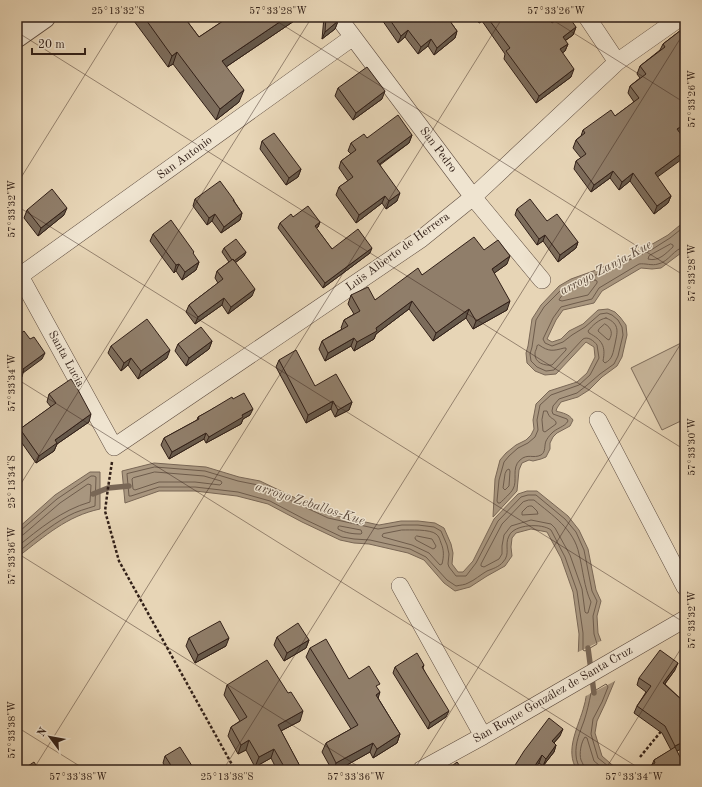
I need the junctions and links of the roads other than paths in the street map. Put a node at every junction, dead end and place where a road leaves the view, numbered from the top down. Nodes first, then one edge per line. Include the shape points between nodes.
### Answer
1 (44, 17) edge
2 (338, 17) edge
3 (587, 17) edge
4 (681, 17) edge
5 (17, 36) edge
6 (353, 37) junction
7 (617, 62) junction
8 (473, 197) junction
9 (18, 275) edge
10 (542, 280) dead end
11 (598, 420) dead end
12 (114, 447) joint
13 (400, 586) dead end
14 (685, 587) edge
15 (685, 619) edge
16 (483, 736) junction
17 (421, 770) edge

1 - 5 street
2 - 6 street, San Pedro
3 - 7 street
4 - 7 street, Luis Alberto de Herrera
6 - 8 street, San Pedro
6 - 9 street, San Antonio
7 - 8 street, Luis Alberto de Herrera
8 - 10 street, San Pedro
8 - 12 street, Luis Alberto de Herrera via 421,239
9 - 12 street, Santa Lucia
11 - 14 street
13 - 16 street
15 - 16 street, San Roque González de Santa Cruz
16 - 17 street, San Roque González de Santa Cruz

